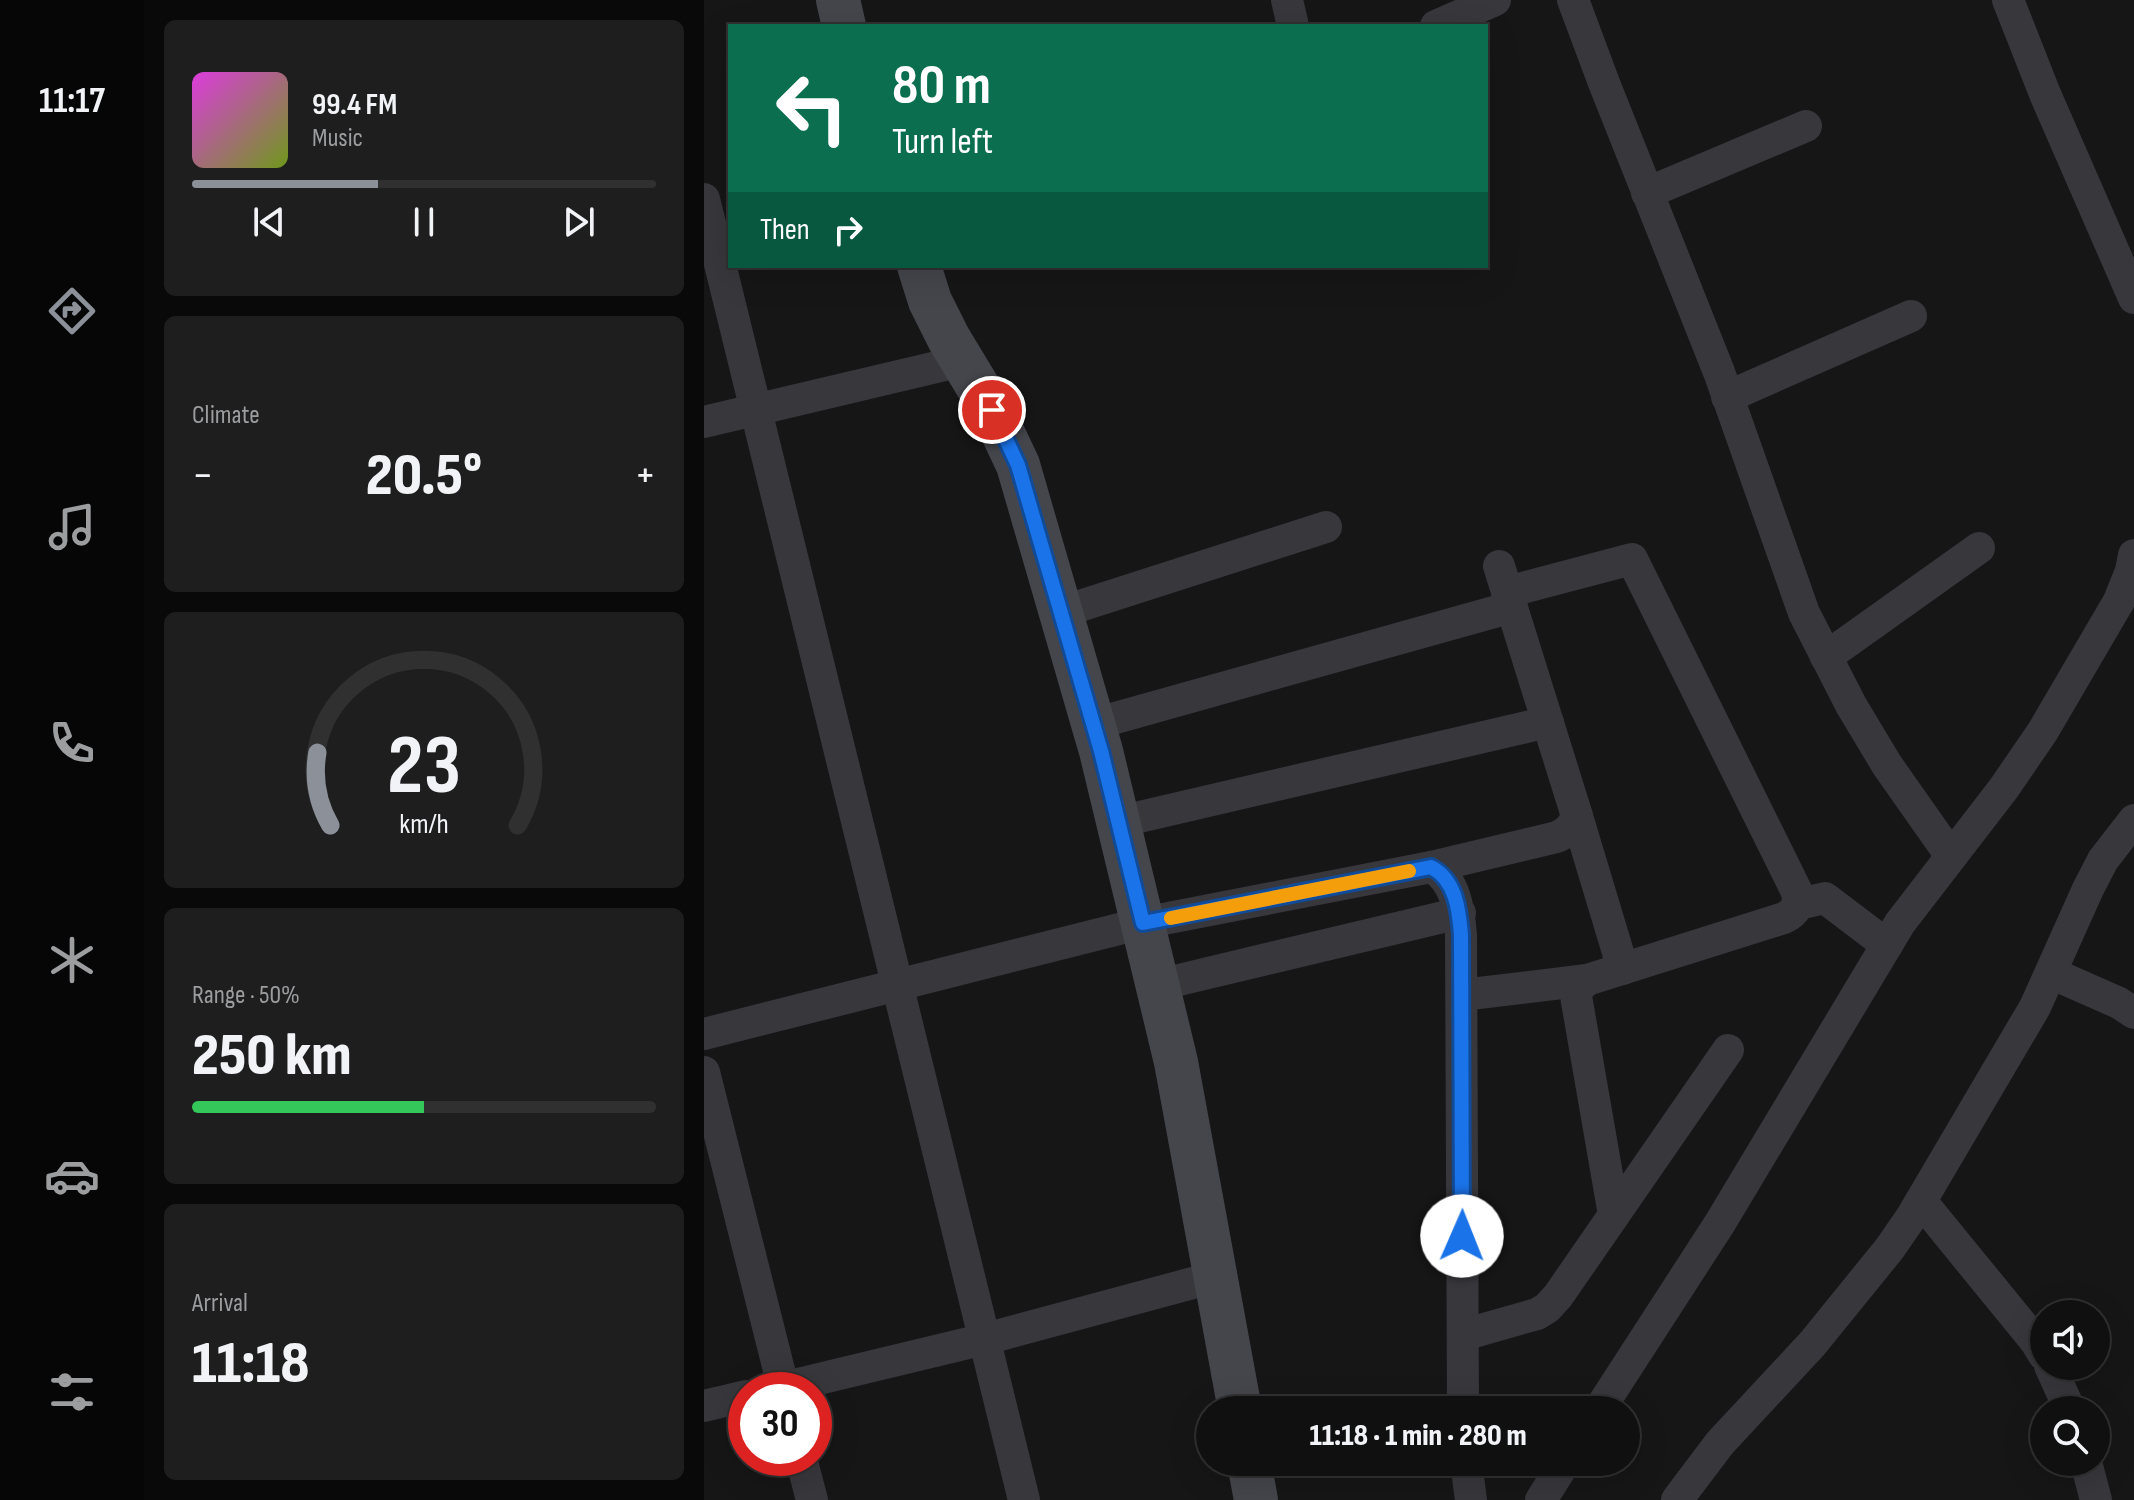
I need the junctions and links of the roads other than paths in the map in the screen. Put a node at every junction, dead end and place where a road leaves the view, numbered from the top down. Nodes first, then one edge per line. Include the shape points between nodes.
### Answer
1 (838, 0) edge
2 (1287, 0) edge
3 (1495, 0) edge
4 (1573, 0) edge
5 (2008, 0) edge
6 (844, 24) edge
7 (1293, 24) edge
8 (1441, 24) edge
9 (1806, 126) dead end
10 (1647, 193) junction
11 (704, 199) edge
12 (920, 268) edge
13 (2134, 298) edge
14 (1911, 316) dead end
15 (962, 361) junction
16 (1727, 397) junction
17 (756, 409) junction
18 (704, 422) edge
19 (1326, 527) dead end
20 (1979, 548) dead end
21 (2134, 555) edge
22 (1506, 588) junction
23 (1061, 612) junction
24 (1826, 657) junction
25 (1548, 722) junction
26 (1094, 724) junction
27 (1577, 816) junction
28 (2134, 820) edge
29 (1118, 822) junction
30 (1951, 856) junction
31 (1431, 867) junction
32 (1799, 904) junction
33 (1460, 913) junction
34 (1143, 923) junction
35 (1887, 945) junction
36 (1623, 969) junction
37 (2051, 973) junction
38 (1587, 980) junction
39 (899, 985) junction
40 (1158, 985) junction
41 (1462, 995) junction
42 (2134, 1013) edge
43 (704, 1034) edge
44 (1728, 1050) dead end
45 (704, 1072) edge
46 (1921, 1201) junction
47 (1614, 1215) junction
48 (1215, 1277) junction
49 (1463, 1335) junction
50 (2030, 1335) edge
51 (985, 1339) junction
52 (776, 1372) edge
53 (832, 1376) edge
54 (1237, 1396) edge
55 (1463, 1396) edge
56 (1608, 1396) edge
57 (728, 1400) edge
58 (704, 1406) edge
59 (806, 1476) edge
60 (1252, 1476) edge
61 (1468, 1476) edge
62 (1556, 1476) edge
63 (2090, 1476) edge
64 (812, 1500) edge
65 (1024, 1500) edge
66 (1256, 1500) edge
67 (1471, 1500) edge
68 (1541, 1500) edge
69 (1677, 1500) edge
70 (2096, 1500) edge

1 - 6 street
2 - 7 street
3 - 8 street
4 - 10 street
5 - 13 street
9 - 10 street
10 - 16 street
11 - 17 street
12 - 15 street via 930,301
14 - 16 street
15 - 17 street
15 - 23 street via 1018,465
16 - 24 street via 1804,613
17 - 18 street
17 - 39 street
19 - 23 street
20 - 24 street
21 - 30 street via 2119,601 2043,731
22 - 25 street
22 - 26 street
22 - 32 street via 1632,559
23 - 26 street
24 - 30 street via 1887,765
25 - 27 street
25 - 29 street
26 - 29 street
27 - 31 street via 1557,837
27 - 36 street
28 - 37 street via 2103,860
29 - 34 street
30 - 35 street
31 - 33 street via 1448,880
31 - 34 street
32 - 35 street via 1825,898
32 - 36 street via 1784,918
33 - 40 street
33 - 41 street
34 - 39 street
34 - 40 street
35 - 56 street via 1720,1223
36 - 38 street
37 - 42 street
37 - 46 street
38 - 41 street
38 - 47 street via 1576,996
39 - 43 street
39 - 51 street
40 - 48 street
41 - 49 street
44 - 47 street
45 - 52 street
46 - 50 street
46 - 69 street via 1813,1343 1720,1443
47 - 49 street via 1547,1308
48 - 51 street
48 - 54 street
49 - 55 street
51 - 53 street
51 - 65 street
57 - 58 street
59 - 64 street
60 - 66 street
61 - 67 street
62 - 68 street
63 - 70 street

